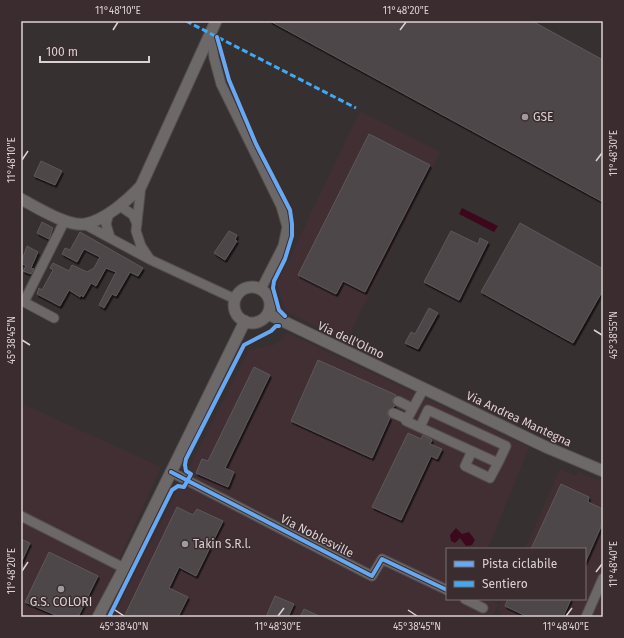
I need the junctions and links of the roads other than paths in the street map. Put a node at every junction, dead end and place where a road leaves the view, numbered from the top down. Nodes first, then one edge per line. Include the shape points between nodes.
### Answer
1 (216, 21) edge
2 (211, 33) junction
3 (141, 186) junction
4 (21, 199) edge
5 (120, 206) junction
6 (109, 213) junction
7 (65, 220) junction
8 (84, 224) junction
9 (137, 227) junction
10 (110, 237) junction
11 (124, 244) junction
12 (151, 260) junction
13 (261, 289) junction
14 (235, 298) junction
15 (268, 314) junction
16 (54, 318) dead end
17 (245, 321) junction
18 (424, 388) junction
19 (398, 401) dead end
20 (413, 406) junction
21 (428, 410) junction
22 (392, 413) dead end
23 (407, 419) junction
24 (420, 427) junction
25 (472, 451) junction
26 (498, 463) junction
27 (603, 471) edge
28 (171, 472) junction
29 (21, 516) edge
30 (124, 568) junction
31 (603, 578) edge
32 (446, 590) edge
33 (467, 600) edge
34 (483, 608) dead end
35 (98, 617) edge
36 (586, 617) edge

1 - 2 main road
2 - 3 main road
2 - 13 street via 221,84 281,206 287,227 283,246
3 - 5 main road
3 - 9 street
4 - 7 main road
5 - 6 main road
5 - 9 street via 133,215
6 - 8 main road
6 - 10 street via 106,224
7 - 8 main road
7 - 16 street via 24,302
8 - 10 street
9 - 11 street via 130,240
9 - 12 street via 142,246
10 - 11 street
11 - 12 street
12 - 14 street
13 - 14 main road via 253,286 246,288
13 - 15 main road via 270,300
14 - 17 main road via 235,312
15 - 17 main road via 256,323
15 - 18 main road, Via dell'Olmo
17 - 28 main road
18 - 20 street
18 - 27 main road, Via Andrea Mantegna via 546,447
19 - 20 street
20 - 21 street
20 - 23 street
21 - 24 street
21 - 26 street via 506,446
22 - 23 street
23 - 24 street via 406,421
24 - 25 street
25 - 26 street
25 - 26 street via 465,466 490,478
28 - 30 main road
28 - 32 street, Via Noblesville via 372,576 382,559
29 - 30 street
30 - 35 main road
31 - 36 street
33 - 34 street

